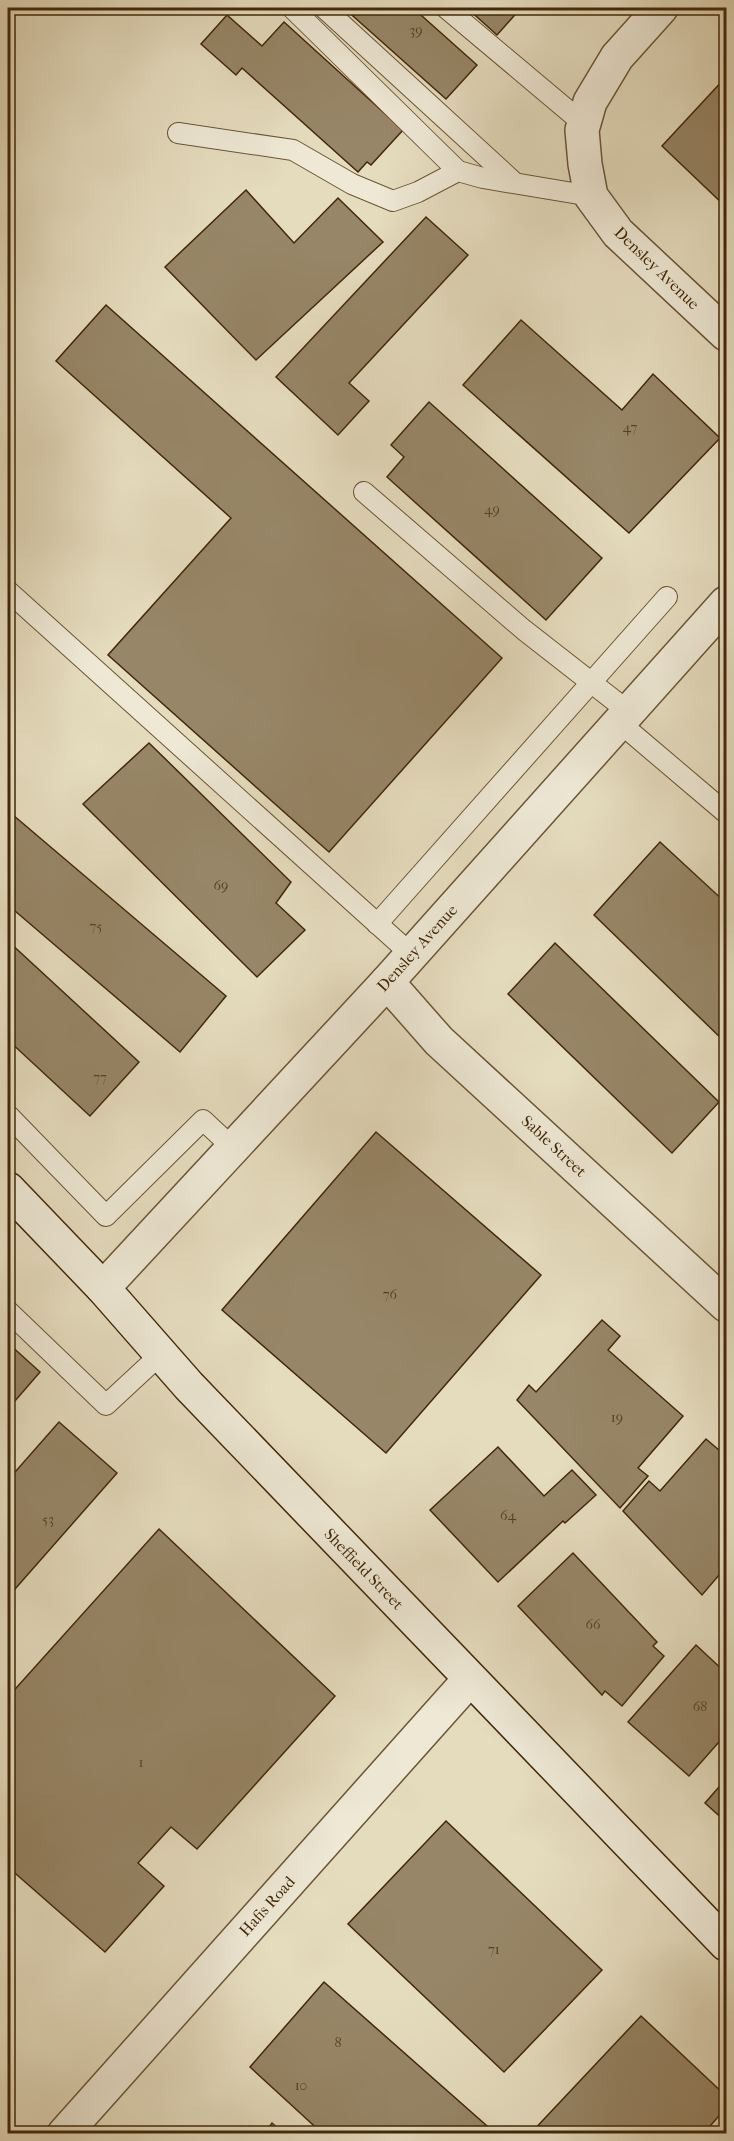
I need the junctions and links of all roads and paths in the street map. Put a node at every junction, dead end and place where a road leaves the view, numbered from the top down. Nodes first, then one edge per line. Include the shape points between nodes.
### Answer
1 (292, 8) edge
2 (324, 8) edge
3 (446, 8) edge
4 (661, 8) edge
5 (584, 124) junction
6 (178, 134) dead end
7 (458, 171) junction
8 (515, 183) junction
9 (591, 196) junction
10 (726, 334) edge
11 (364, 492) dead end
12 (8, 591) edge
13 (668, 597) dead end
14 (726, 603) edge
15 (591, 683) junction
16 (624, 718) junction
17 (726, 813) edge
18 (377, 924) junction
19 (412, 955) junction
20 (387, 982) junction
21 (8, 1115) edge
22 (233, 1148) junction
23 (8, 1189) edge
24 (103, 1288) junction
25 (726, 1305) edge
26 (8, 1311) edge
27 (161, 1354) junction
28 (470, 1679) junction
29 (726, 1944) edge
30 (64, 2133) edge

1 - 7 lane
2 - 8 lane
3 - 5 lane
4 - 5 street, Densley Avenue via 617,57 590,102
5 - 9 street, Densley Avenue
6 - 7 lane via 292,150 352,184 393,201
7 - 8 lane
8 - 9 lane
9 - 10 street, Densley Avenue via 618,233
11 - 15 lane
12 - 18 lane
13 - 15 lane
14 - 16 street, Densley Avenue
15 - 16 lane
15 - 18 lane
16 - 17 lane
16 - 19 street, Densley Avenue
18 - 19 lane
19 - 20 street, Densley Avenue
20 - 22 street, Densley Avenue
20 - 25 street, Sable Street via 439,1041
21 - 22 lane via 105,1215 203,1120
22 - 24 street, Densley Avenue
23 - 24 street, Sheffield Street
24 - 27 street, Sheffield Street
26 - 27 lane via 106,1405
27 - 28 street, Sheffield Street
28 - 29 street, Sheffield Street
28 - 30 street, Hafis Road

